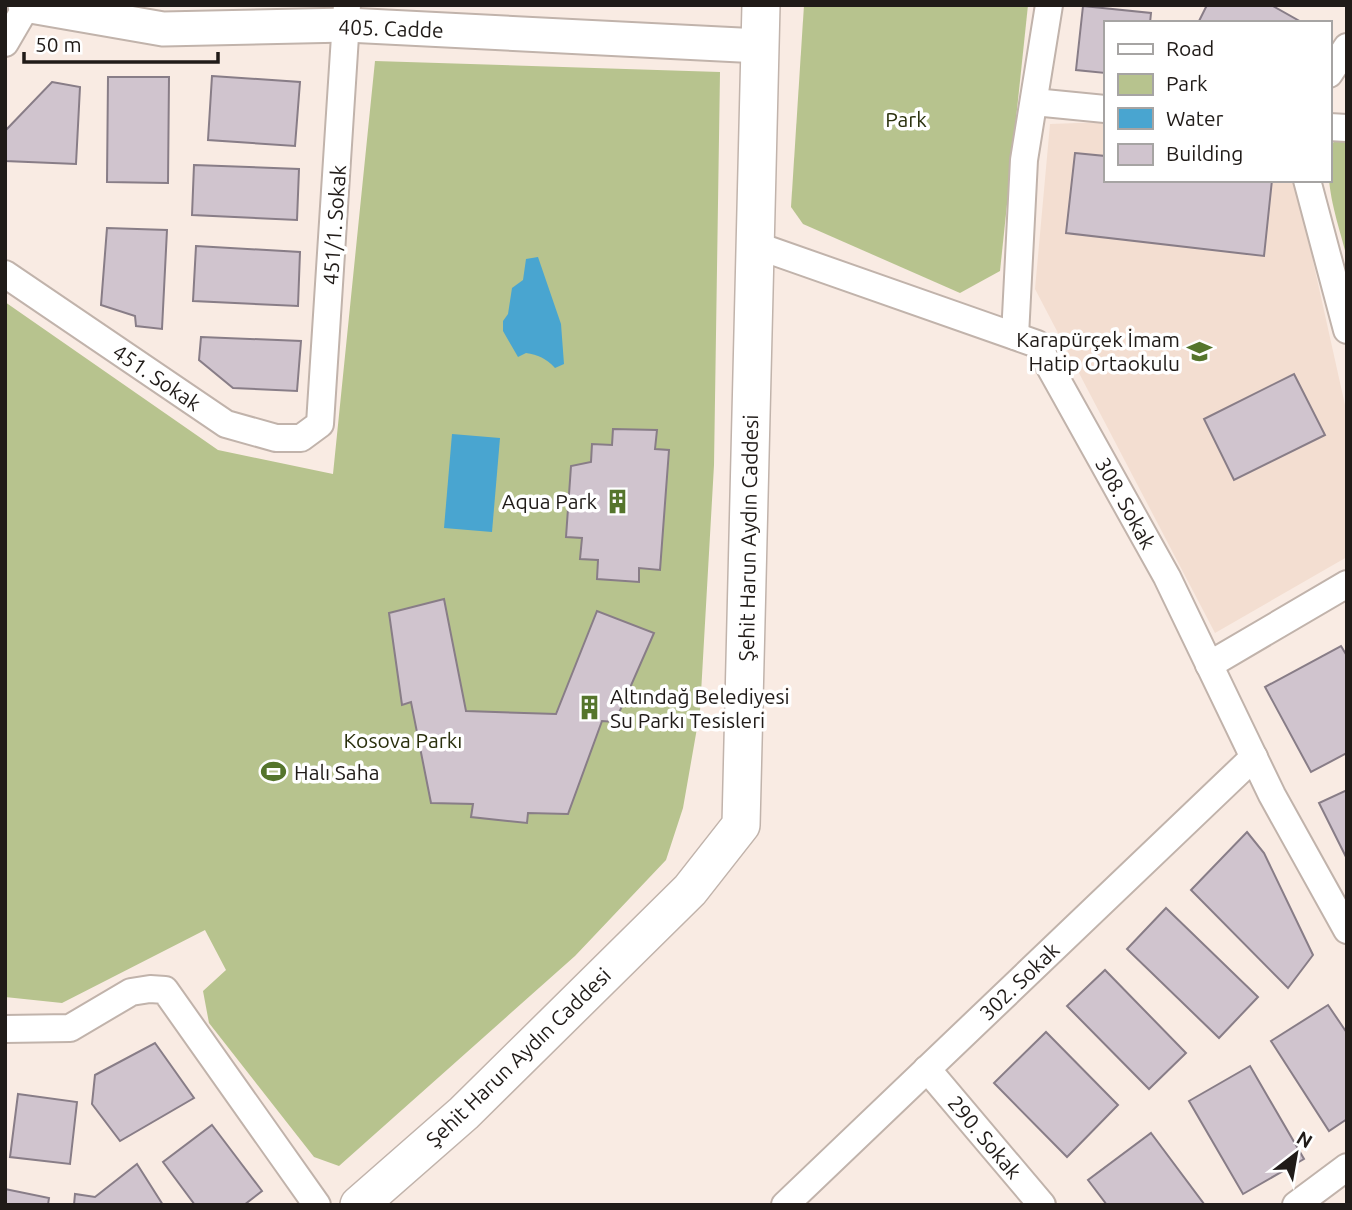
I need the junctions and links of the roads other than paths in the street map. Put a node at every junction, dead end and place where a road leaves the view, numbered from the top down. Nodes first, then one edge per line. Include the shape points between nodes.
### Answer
1 (761, 5) edge
2 (1049, 5) edge
3 (26, 6) edge
4 (347, 15) edge
5 (5, 43) edge
6 (760, 46) junction
7 (1347, 47) edge
8 (1331, 71) edge
9 (1034, 102) junction
10 (1104, 109) edge
11 (1308, 182) edge
12 (755, 246) junction
13 (5, 274) edge
14 (1347, 330) edge
15 (1014, 336) junction
16 (320, 424) joint
17 (1347, 584) edge
18 (1209, 665) junction
19 (1254, 757) junction
20 (1347, 930) edge
21 (5, 1029) edge
22 (927, 1069) junction
23 (1347, 1167) edge
24 (373, 1200) edge
25 (317, 1205) edge
26 (785, 1205) edge
27 (1042, 1205) edge
28 (1296, 1205) edge

1 - 6 main road, Şehit Harun Aydın Caddesi
2 - 9 street
3 - 4 street, 405. Cadde via 163,29
3 - 5 street
4 - 6 street, 405. Cadde
4 - 16 street, 451/1. Sokak
6 - 12 main road, Şehit Harun Aydın Caddesi
7 - 8 street
9 - 10 street
9 - 15 street via 1024,160
11 - 14 street
12 - 15 street, 308. Sokak
12 - 24 main road, Şehit Harun Aydın Caddesi via 741,825 681,899
13 - 16 street, 451. Sokak via 226,424 276,438 301,438
15 - 18 street, 308. Sokak via 1037,344 1167,577
17 - 18 street
18 - 19 street, 308. Sokak
19 - 20 street, 308. Sokak
19 - 22 street, 302. Sokak
21 - 25 street via 70,1028 131,992 165,990
22 - 26 street, 302. Sokak
22 - 27 street, 290. Sokak
23 - 28 street

